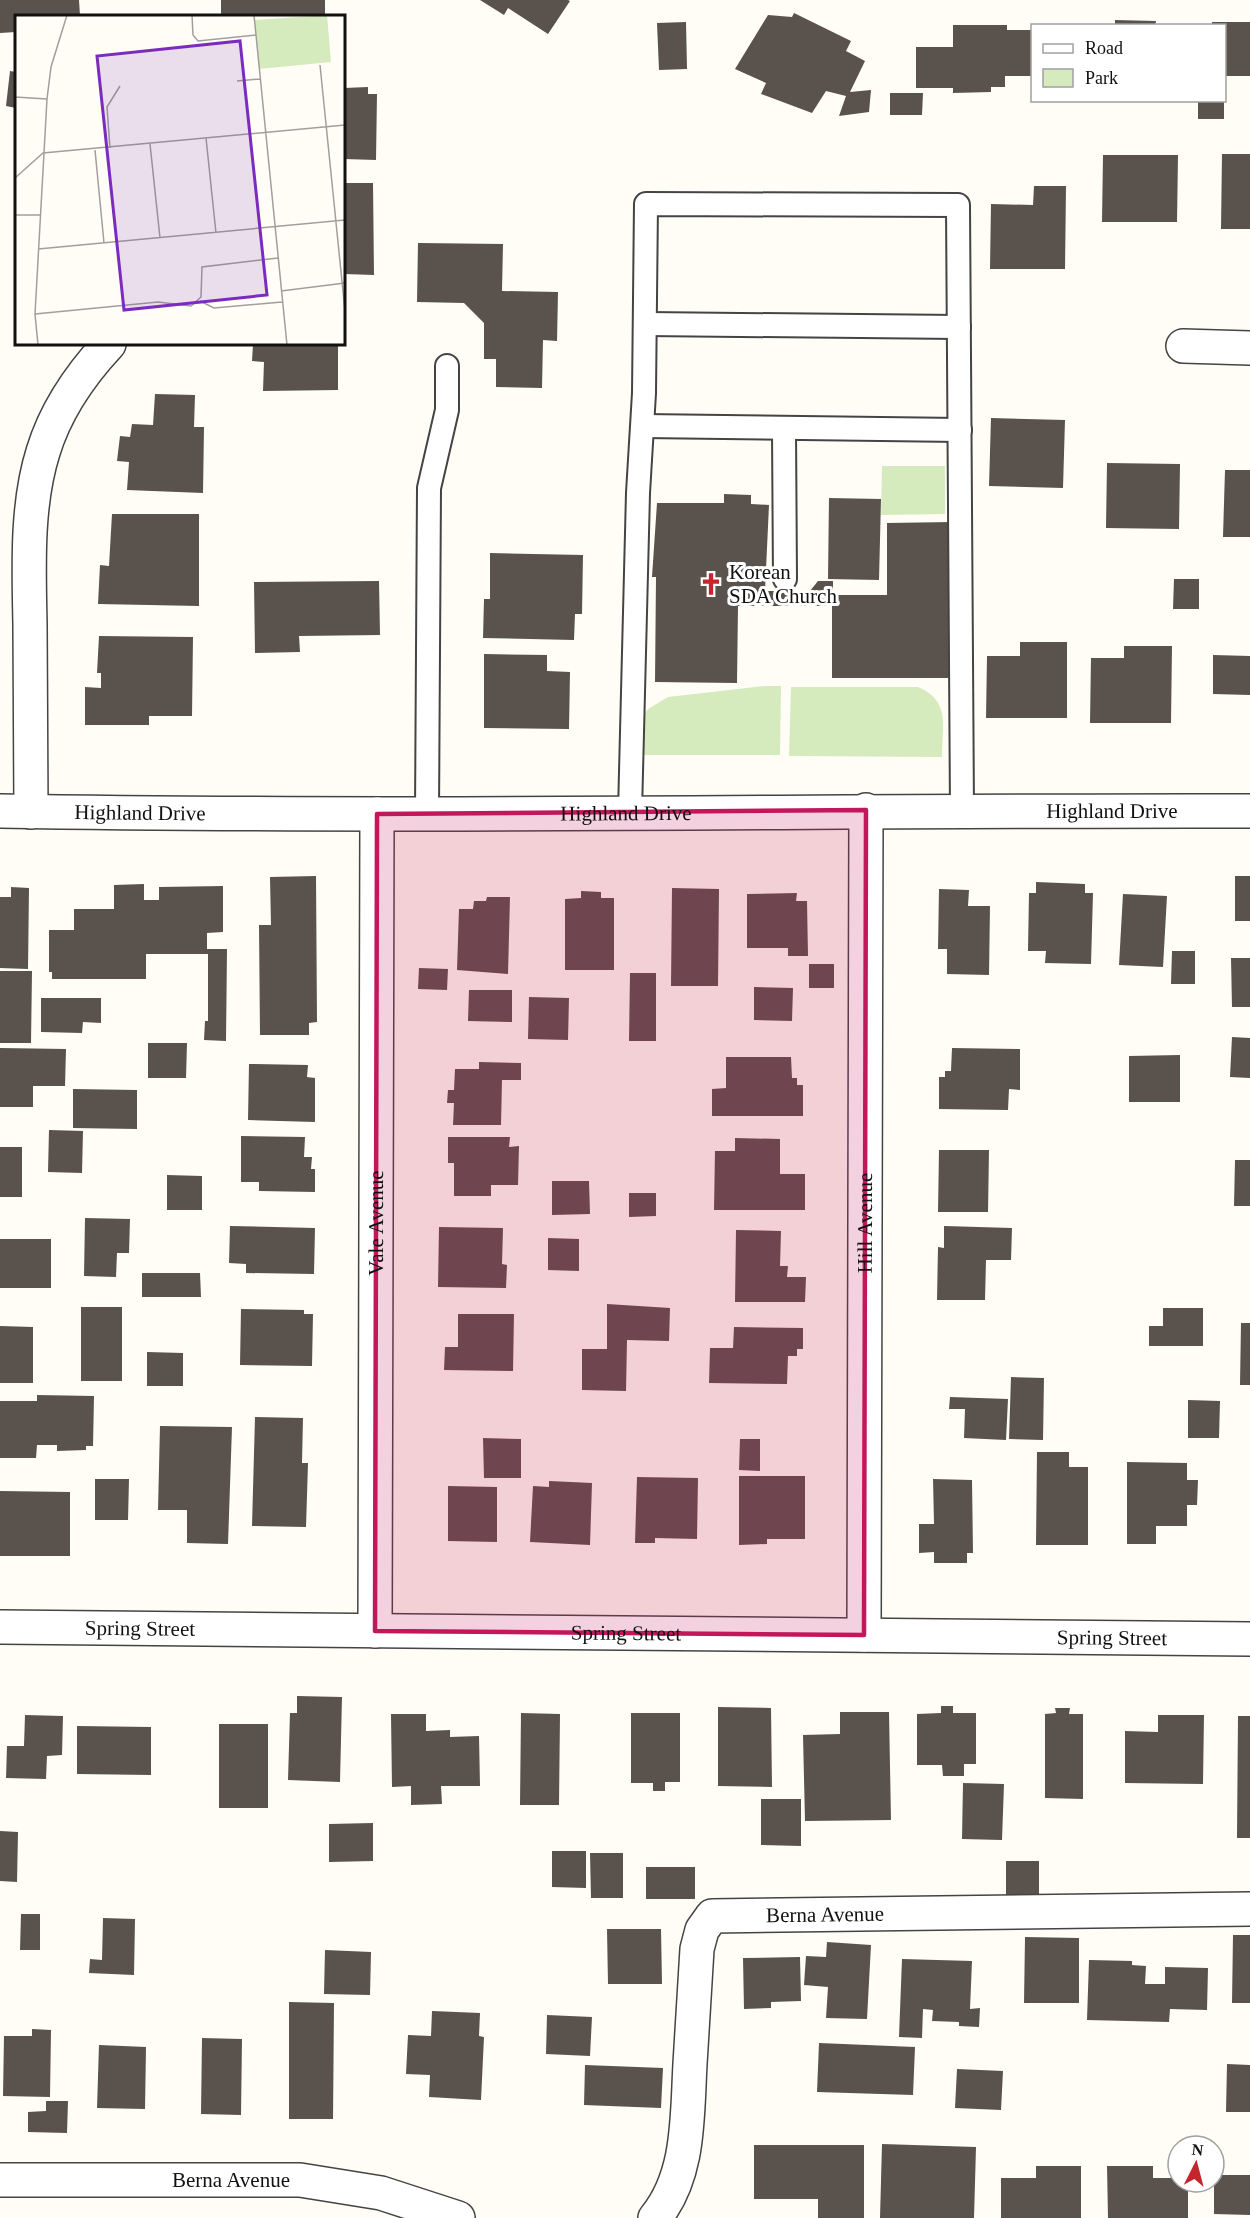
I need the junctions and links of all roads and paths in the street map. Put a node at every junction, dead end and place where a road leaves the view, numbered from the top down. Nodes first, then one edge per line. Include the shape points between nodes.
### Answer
1 (646, 324) junction
2 (959, 327) junction
3 (108, 345) edge
4 (1184, 346) dead end
5 (1250, 348) edge
6 (447, 366) dead end
7 (643, 426) junction
8 (784, 430) junction
9 (960, 430) junction
10 (785, 579) dead end
11 (866, 810) junction
12 (962, 811) junction
13 (1250, 811) edge
14 (16, 812) edge
15 (630, 812) junction
16 (377, 814) junction
17 (427, 814) junction
18 (0, 1627) edge
19 (375, 1631) junction
20 (864, 1635) junction
21 (1250, 1639) edge
22 (1250, 1909) edge
23 (0, 2180) edge
24 (665, 2214) edge
25 (458, 2218) edge

1 - 2 lane
1 - 2 lane via 646,204 958,205
1 - 7 lane
2 - 9 lane
3 - 14 street via 90,364 63,407 43,452 33,510
4 - 5 street
6 - 17 lane via 447,410 429,488
7 - 8 lane
7 - 15 lane
8 - 9 lane
8 - 10 lane
9 - 12 lane
11 - 12 street, Highland Drive
11 - 15 street, Highland Drive
11 - 20 street, Hill Avenue
12 - 13 street, Highland Drive
14 - 16 street, Highland Drive
15 - 17 street, Highland Drive
16 - 17 street, Highland Drive
16 - 19 street, Vale Avenue
18 - 19 street, Spring Street
19 - 20 street, Spring Street
20 - 21 street, Spring Street
22 - 24 street, Berna Avenue via 712,1916 702,1930 697,1949 686,2141
23 - 25 street, Berna Avenue via 300,2180 381,2193

